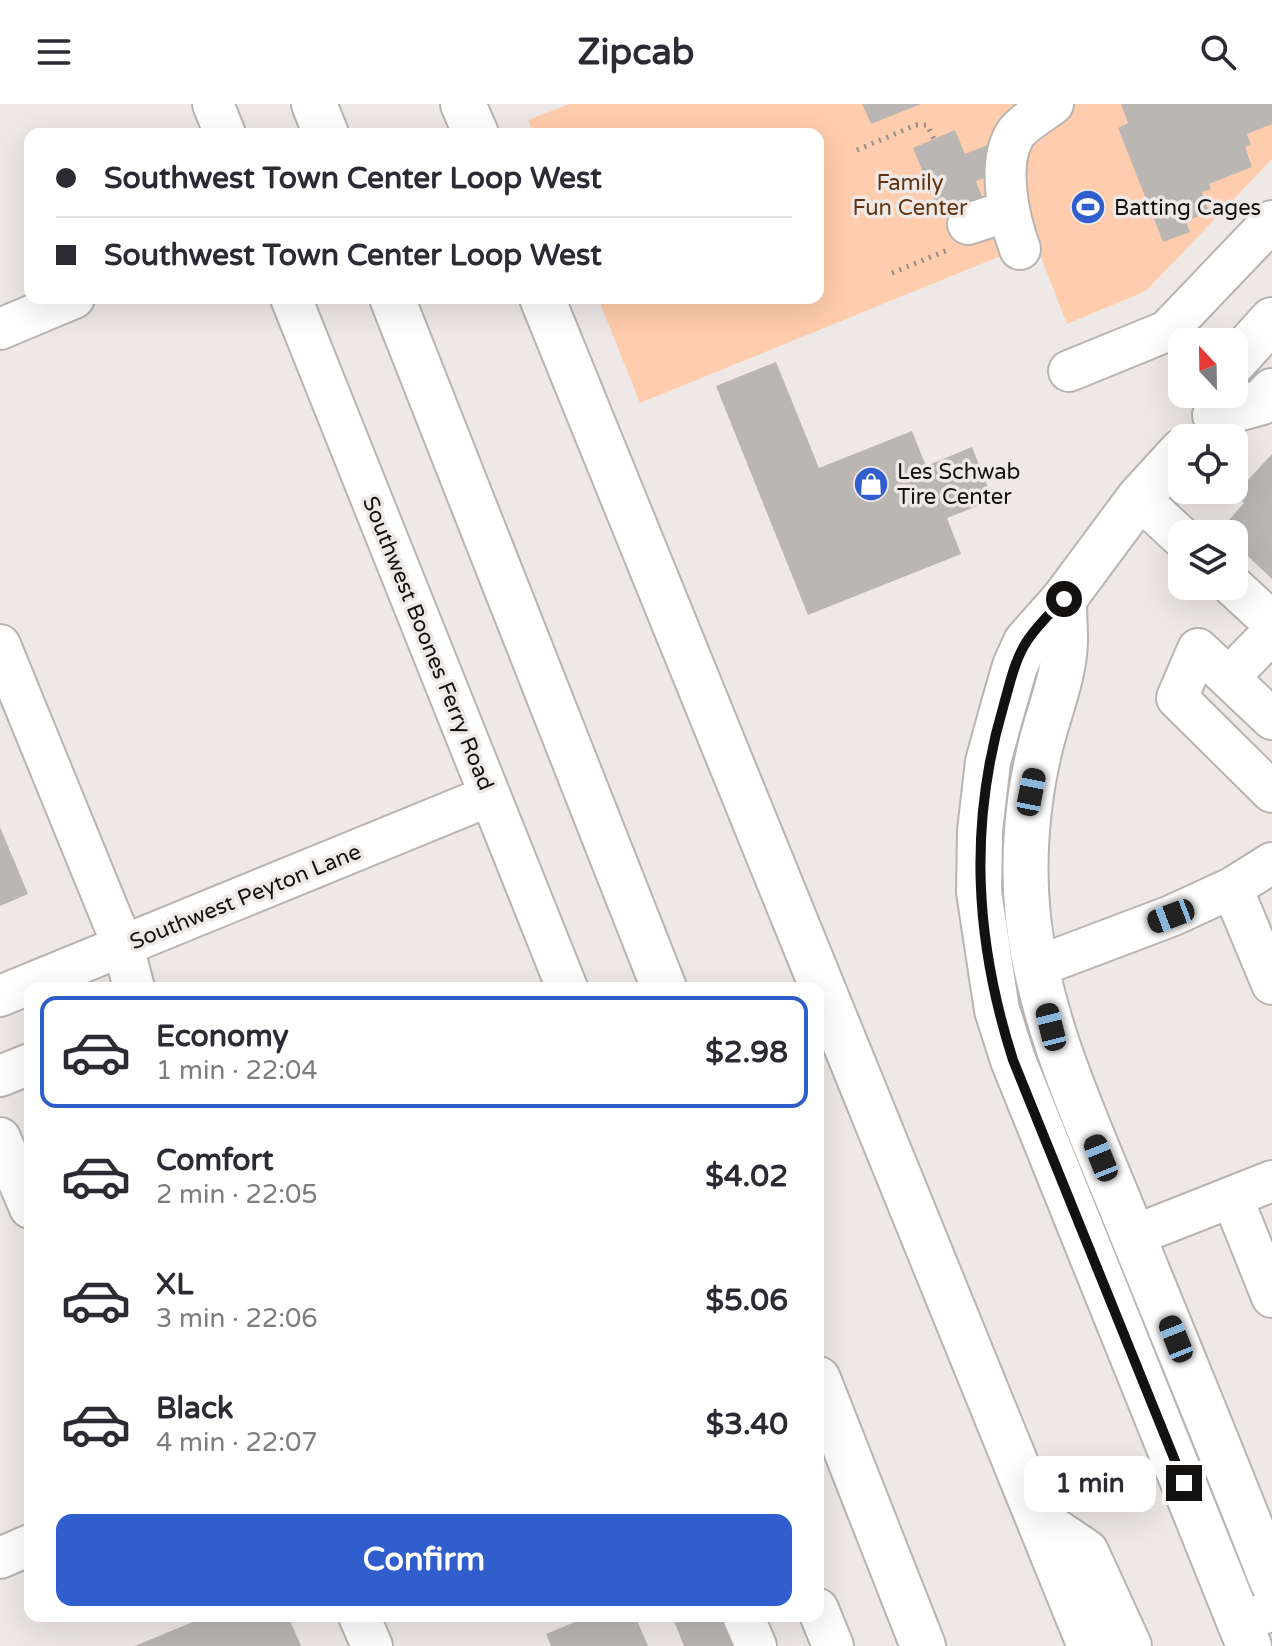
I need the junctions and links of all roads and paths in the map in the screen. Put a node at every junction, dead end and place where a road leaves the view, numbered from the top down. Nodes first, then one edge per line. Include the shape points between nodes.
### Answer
1 (213, 104) edge
2 (314, 104) edge
3 (463, 104) edge
4 (1053, 104) edge
5 (223, 128) edge
6 (324, 128) edge
7 (473, 128) edge
8 (934, 139) dead end
9 (857, 150) dead end
10 (1008, 211) junction
11 (1272, 221) edge
12 (968, 224) joint
13 (1020, 249) dead end
14 (892, 273) dead end
15 (60, 304) edge
16 (293, 304) edge
17 (394, 304) edge
18 (544, 304) edge
19 (1272, 320) edge
20 (0, 329) edge
21 (1248, 347) edge
22 (1069, 371) dead end
23 (1272, 391) edge
24 (1210, 416) edge
25 (1168, 466) edge
26 (1139, 498) junction
27 (1168, 525) edge
28 (1064, 599) junction
29 (1248, 600) edge
30 (1272, 622) edge
31 (1272, 633) edge
32 (0, 645) edge
33 (1229, 677) junction
34 (1272, 719) edge
35 (1272, 792) edge
36 (489, 796) junction
37 (1272, 863) edge
38 (1232, 888) junction
39 (123, 946) junction
40 (1036, 967) junction
41 (34, 982) edge
42 (132, 982) edge
43 (565, 982) edge
44 (662, 982) edge
45 (821, 982) edge
46 (1272, 984) edge
47 (24, 986) edge
48 (824, 991) edge
49 (0, 996) edge
50 (24, 1066) edge
51 (0, 1076) edge
52 (1, 1142) edge
53 (1272, 1181) edge
54 (24, 1194) edge
55 (1232, 1197) junction
56 (1133, 1236) junction
57 (1272, 1297) edge
58 (824, 1394) edge
59 (1040, 1521) junction
60 (24, 1548) edge
61 (0, 1558) edge
62 (1272, 1581) edge
63 (362, 1622) edge
64 (746, 1622) edge
65 (823, 1622) edge
66 (1254, 1626) edge
67 (372, 1646) edge
68 (756, 1646) edge
69 (833, 1646) edge
70 (923, 1646) edge
71 (1090, 1646) edge
72 (1129, 1646) edge

1 - 5 street
2 - 6 main road
3 - 7 main road
4 - 10 street via 1015,133 1008,150
8 - 9 path via 927,125 916,125
10 - 12 street
10 - 13 street
11 - 22 street via 1167,331
12 - 14 path via 963,241 955,247
15 - 20 street
16 - 36 street, Southwest Boones Ferry Road
17 - 44 main road
18 - 45 main road
19 - 21 main road
23 - 24 main road via 1262,402
25 - 26 main road
26 - 27 street
26 - 28 main road
28 - 40 main road via 1065,643 1031,792 1028,914
28 - 66 main road via 1026,642 988,762 979,892 987,956 997,1010 1019,1075
29 - 30 street
31 - 33 street
32 - 39 street
33 - 34 street
33 - 35 street via 1198,649 1177,698
36 - 39 street, Southwest Peyton Lane
36 - 43 street, Southwest Boones Ferry Road
37 - 38 street
38 - 40 street
38 - 46 street
39 - 41 street, Southwest Peyton Lane
39 - 42 street
40 - 56 main road via 1051,1027
47 - 49 street, Southwest Peyton Lane
48 - 59 main road
50 - 51 street
52 - 54 street
53 - 55 street
55 - 56 street
55 - 57 street
56 - 62 main road
58 - 70 main road
59 - 71 main road
59 - 72 main road via 1086,1552
60 - 61 street
63 - 67 street
64 - 68 street
65 - 69 street

